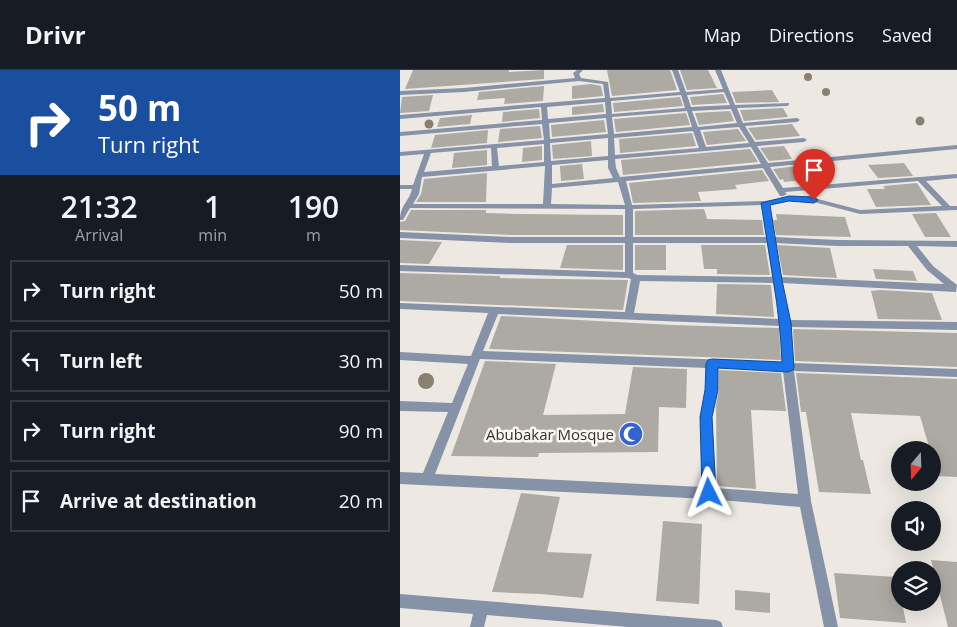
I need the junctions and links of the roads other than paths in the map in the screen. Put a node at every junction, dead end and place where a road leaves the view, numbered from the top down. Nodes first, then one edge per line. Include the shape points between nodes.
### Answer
1 (580, 70) edge
2 (675, 70) edge
3 (718, 70) edge
4 (579, 79) junction
5 (726, 90) junction
6 (400, 93) edge
7 (682, 94) junction
8 (608, 100) junction
9 (787, 104) dead end
10 (544, 106) junction
11 (732, 106) junction
12 (689, 109) junction
13 (400, 117) edge
14 (608, 117) junction
15 (797, 120) dead end
16 (545, 122) junction
17 (741, 125) junction
18 (694, 128) junction
19 (400, 134) edge
20 (611, 135) junction
21 (804, 140) dead end
22 (548, 141) junction
23 (754, 144) junction
24 (494, 146) junction
25 (957, 146) edge
26 (703, 149) junction
27 (428, 152) junction
28 (400, 154) edge
29 (611, 157) junction
30 (549, 162) junction
31 (765, 165) junction
32 (496, 168) junction
33 (419, 174) junction
34 (957, 176) edge
35 (918, 178) junction
36 (622, 180) junction
37 (400, 186) edge
38 (549, 186) junction
39 (416, 187) junction
40 (780, 190) junction
41 (789, 199) junction
42 (765, 203) junction
43 (408, 206) junction
44 (547, 207) junction
45 (629, 208) junction
46 (953, 208) edge
47 (400, 218) edge
48 (400, 235) edge
49 (772, 240) junction
50 (630, 241) junction
51 (910, 243) junction
52 (957, 244) edge
53 (400, 268) edge
54 (632, 276) junction
55 (777, 280) junction
56 (956, 288) edge
57 (400, 306) edge
58 (494, 310) junction
59 (630, 316) junction
60 (786, 323) junction
61 (957, 326) edge
62 (400, 356) edge
63 (475, 357) junction
64 (712, 364) junction
65 (788, 367) junction
66 (957, 373) edge
67 (400, 406) edge
68 (455, 408) junction
69 (400, 478) edge
70 (427, 479) junction
71 (709, 493) junction
72 (805, 501) junction
73 (400, 601) edge
74 (482, 608) junction
75 (477, 627) edge
76 (716, 627) edge
77 (830, 627) edge

1 - 4 street via 576,73
2 - 7 street
3 - 5 street
4 - 6 street
4 - 8 street via 606,83
5 - 7 street
5 - 11 street
7 - 8 street
7 - 12 street
8 - 10 street
8 - 14 street
9 - 11 street
10 - 13 street
10 - 16 street
11 - 12 street
11 - 17 street
12 - 14 street
12 - 18 street
14 - 16 street
14 - 20 street
15 - 17 street
16 - 19 street
16 - 22 street
17 - 18 street
17 - 23 street
18 - 20 street
18 - 26 street
20 - 22 street
20 - 29 street
21 - 23 street
22 - 24 street
22 - 30 street
23 - 26 street
23 - 31 street
24 - 27 street
24 - 32 street
25 - 31 street
26 - 29 street
27 - 28 street
27 - 33 street
29 - 30 street
29 - 36 street via 615,175
30 - 32 street
30 - 38 street
31 - 36 street
31 - 40 street
32 - 33 street
33 - 39 street
34 - 35 street
35 - 40 street
35 - 46 street
36 - 38 street
36 - 45 street
37 - 39 street
38 - 44 street
39 - 43 street
40 - 41 street
41 - 42 street
41 - 46 street via 814,200 860,212
42 - 45 street
42 - 49 street
43 - 44 street
43 - 47 street
44 - 45 street
45 - 50 street
48 - 50 street
49 - 50 street
49 - 51 street via 836,244
49 - 55 street
50 - 54 street
51 - 52 street
51 - 56 street via 930,268
53 - 54 street
54 - 55 street
54 - 59 street
55 - 56 street
55 - 60 street
57 - 58 street
58 - 59 street
58 - 63 street
59 - 60 street
60 - 61 street
60 - 65 street
62 - 63 street
63 - 64 street
63 - 68 street
64 - 65 street
64 - 71 street via 712,390 706,417
65 - 66 street
65 - 72 street
67 - 68 street
68 - 70 street
69 - 70 street
70 - 71 street
71 - 72 street
72 - 77 street
73 - 74 street
74 - 75 street
74 - 76 street

